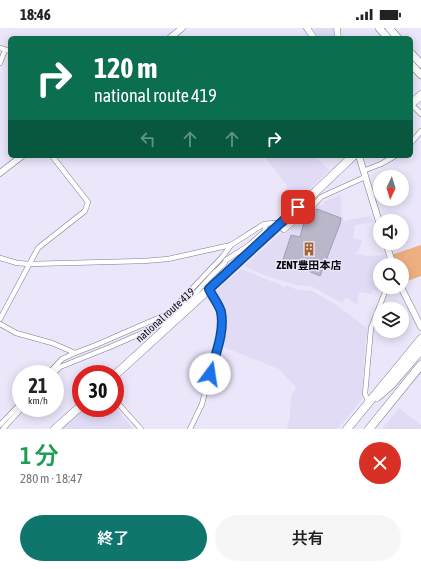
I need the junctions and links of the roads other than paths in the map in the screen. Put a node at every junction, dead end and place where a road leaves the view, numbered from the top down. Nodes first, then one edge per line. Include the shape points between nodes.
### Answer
1 (182, 28) edge
2 (379, 28) edge
3 (389, 28) edge
4 (172, 36) edge
5 (386, 36) edge
6 (396, 36) edge
7 (5, 50) edge
8 (413, 55) edge
9 (0, 63) edge
10 (421, 64) edge
11 (413, 66) edge
12 (421, 75) edge
13 (421, 95) edge
14 (413, 102) edge
15 (413, 106) edge
16 (421, 114) edge
17 (421, 131) edge
18 (413, 141) edge
19 (19, 158) edge
20 (55, 158) edge
21 (351, 158) edge
22 (360, 158) edge
23 (391, 158) edge
24 (0, 173) edge
25 (364, 174) junction
26 (309, 198) junction
27 (313, 206) junction
28 (377, 214) edge
29 (266, 224) junction
30 (278, 226) junction
31 (231, 245) junction
32 (0, 258) edge
33 (29, 264) junction
34 (209, 289) junction
35 (384, 294) edge
36 (404, 294) edge
37 (0, 319) edge
38 (0, 324) edge
39 (421, 327) edge
40 (421, 338) edge
41 (421, 350) edge
42 (75, 353) junction
43 (56, 365) edge
44 (64, 365) edge
45 (421, 365) edge
46 (124, 367) edge
47 (369, 402) junction
48 (124, 410) edge
49 (363, 410) junction
50 (12, 412) edge
51 (72, 414) edge
52 (14, 417) edge
53 (0, 425) edge
54 (3, 429) edge
55 (55, 429) edge
56 (141, 429) edge
57 (190, 429) edge
58 (347, 429) edge
59 (369, 429) edge

1 - 4 street
2 - 5 main road
3 - 6 main road
7 - 9 street
8 - 10 main road
11 - 12 main road
13 - 14 highway
15 - 16 street
17 - 18 street
19 - 24 street
20 - 33 street via 88,202 85,211 38,248
21 - 26 highway, national route 419
22 - 25 street
23 - 25 street
25 - 27 street via 321,197
25 - 28 street
26 - 27 street
26 - 30 highway, national route 419
27 - 30 street via 284,230
29 - 30 street via 275,223
29 - 31 street
29 - 44 street via 264,232 226,260 172,319
30 - 34 highway, national route 419
31 - 33 street via 168,259
31 - 42 street via 168,312
32 - 33 street
33 - 37 street
34 - 46 highway, national route 419
34 - 57 street via 221,310 221,329 202,404
35 - 47 street via 371,328 365,394
36 - 39 street
38 - 42 street via 16,333 52,343
40 - 47 highway
41 - 49 highway via 391,385
42 - 43 street via 62,359
45 - 59 highway
47 - 49 highway
48 - 56 street
49 - 58 highway
50 - 53 street
51 - 55 highway
52 - 54 street

